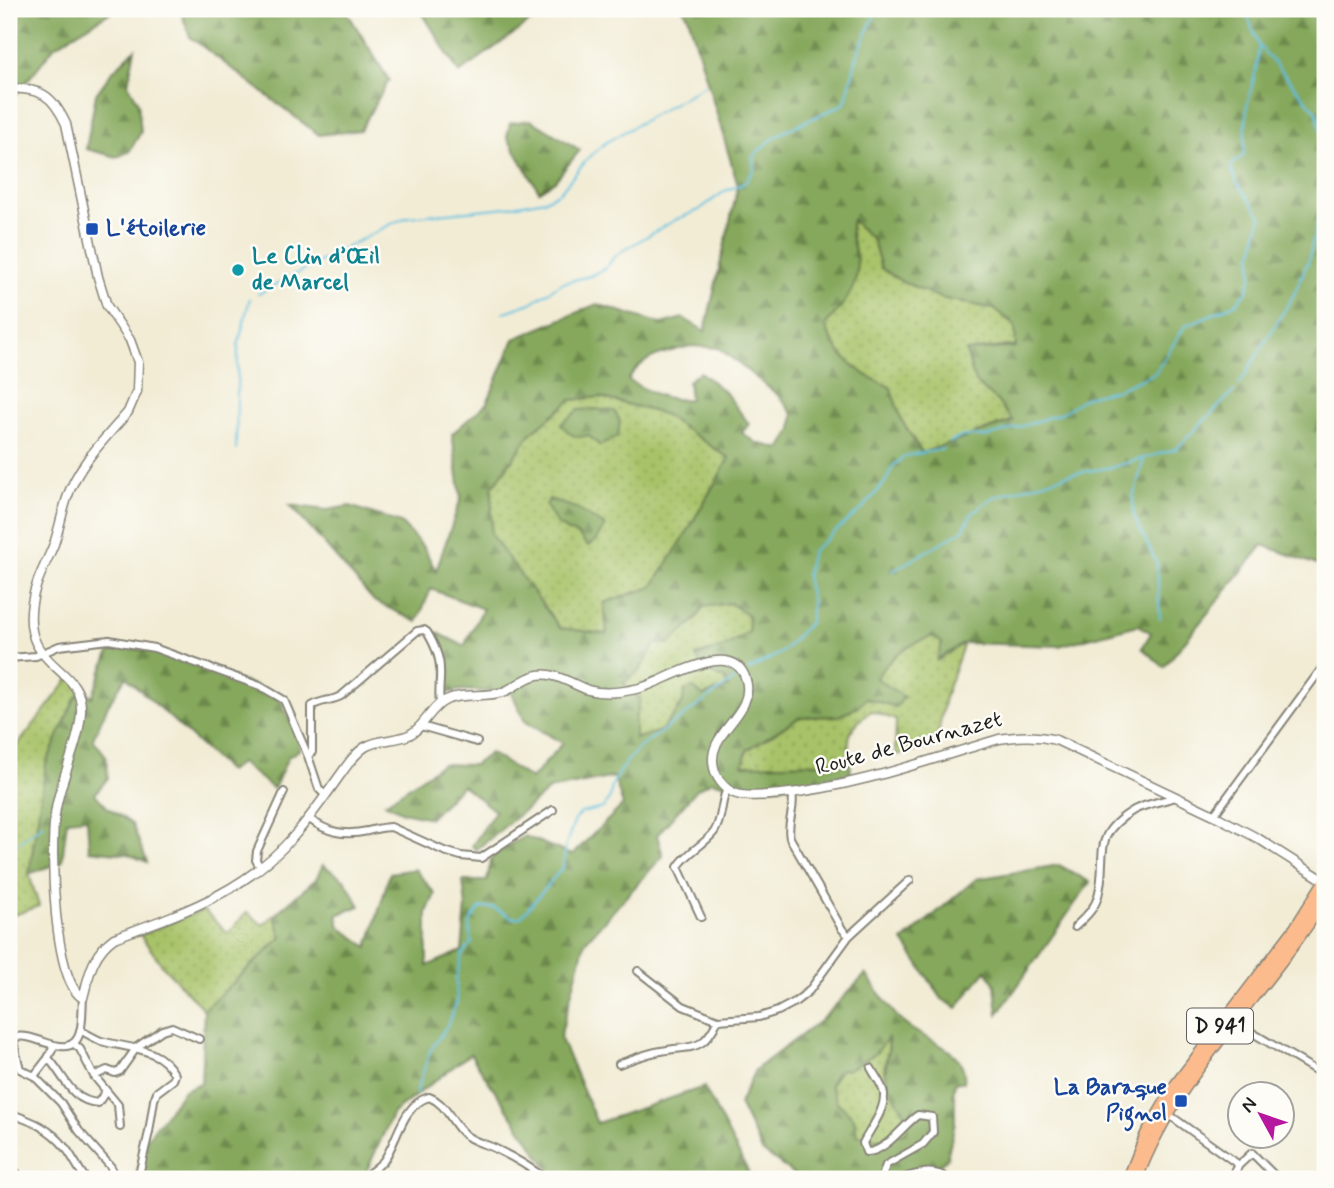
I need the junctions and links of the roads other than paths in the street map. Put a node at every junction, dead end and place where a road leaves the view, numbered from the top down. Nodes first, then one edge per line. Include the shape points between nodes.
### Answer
1 (9, 88) edge
2 (41, 653) junction
3 (9, 658) edge
4 (1325, 664) edge
5 (440, 703) junction
6 (421, 726) junction
7 (477, 742) dead end
8 (308, 756) junction
9 (727, 789) junction
10 (284, 792) dead end
11 (792, 793) junction
12 (325, 795) junction
13 (1176, 797) junction
14 (553, 810) dead end
15 (1214, 816) junction
16 (308, 818) junction
17 (260, 867) junction
18 (910, 880) dead end
19 (1325, 880) edge
20 (1325, 899) edge
21 (701, 917) dead end
22 (1075, 927) dead end
23 (849, 936) junction
24 (638, 971) dead end
25 (83, 998) junction
26 (1231, 1019) junction
27 (718, 1020) junction
28 (80, 1030) junction
29 (10, 1037) edge
30 (199, 1039) dead end
31 (73, 1043) junction
32 (54, 1046) junction
33 (137, 1046) junction
34 (48, 1058) junction
35 (619, 1064) dead end
36 (870, 1068) dead end
37 (34, 1076) junction
38 (94, 1076) junction
39 (1325, 1076) edge
40 (106, 1091) junction
41 (1164, 1112) junction
42 (9, 1113) edge
43 (120, 1127) dead end
44 (1239, 1166) junction
45 (9, 1167) edge
46 (1273, 1174) dead end
47 (367, 1175) dead end
48 (20, 1179) edge
49 (86, 1179) edge
50 (112, 1179) edge
51 (138, 1179) edge
52 (546, 1179) edge
53 (884, 1179) edge
54 (901, 1179) edge
55 (948, 1179) edge
56 (1128, 1179) edge
57 (1137, 1179) edge
58 (1231, 1179) edge

1 - 2 street via 30,88 51,98 59,108 107,306 130,340 138,362 134,401 79,471 35,589 31,632
2 - 3 street
2 - 8 street via 82,642 131,643 260,686 284,700
2 - 25 street via 76,687 81,699 53,841 61,957 69,983
4 - 15 street
5 - 6 street
5 - 8 street via 439,660 431,639 424,630 417,631 350,689 312,706 314,738
5 - 9 street via 458,696 503,692 535,676 553,675 604,693 652,685 696,665 727,661 743,672 746,680 746,701 721,735 713,758
6 - 7 street
6 - 12 street via 410,734 363,748
8 - 12 street
9 - 11 street, Route de Bournazet via 744,796
9 - 21 street via 712,834 678,867
10 - 17 street via 257,851
11 - 13 street, Route de Bournazet via 845,783 999,739 1040,736
11 - 23 street via 790,838
12 - 16 street
13 - 15 street, Route de Bournazet
13 - 22 street via 1135,809 1105,836 1098,897
14 - 16 street via 488,854 474,858 391,827 338,834
15 - 19 street, Route de Bournazet
16 - 17 street
17 - 25 street via 206,903 114,938 93,962
18 - 23 street
19 - 26 main road, D 941
20 - 26 main road, D 941
23 - 27 street via 817,981 795,1002 759,1017
24 - 27 street via 682,1006
25 - 28 street
26 - 39 street
26 - 41 main road, D 941 via 1180,1079
27 - 35 street via 705,1041 695,1047 652,1052
28 - 31 street
28 - 33 street via 97,1040
29 - 32 street via 28,1037
29 - 37 street via 20,1069
30 - 33 street via 172,1027
31 - 32 street
31 - 38 street
32 - 34 street
33 - 38 street via 120,1071
33 - 51 street via 163,1059 175,1075 154,1100
34 - 37 street
34 - 40 street via 67,1087 84,1101 98,1103
36 - 53 street via 884,1096 863,1143 866,1152 891,1140 918,1115 932,1117 933,1124 933,1132 923,1144 886,1166
37 - 50 street via 48,1087 111,1167
38 - 40 street
40 - 43 street via 118,1104
41 - 44 street
41 - 56 main road, D 941 via 1146,1134
41 - 57 main road, D 941
42 - 49 street via 51,1132
44 - 46 street via 1252,1153
44 - 58 street
45 - 48 main road
47 - 52 street via 384,1160 414,1105 429,1097 438,1100 465,1136
54 - 55 street via 933,1172

